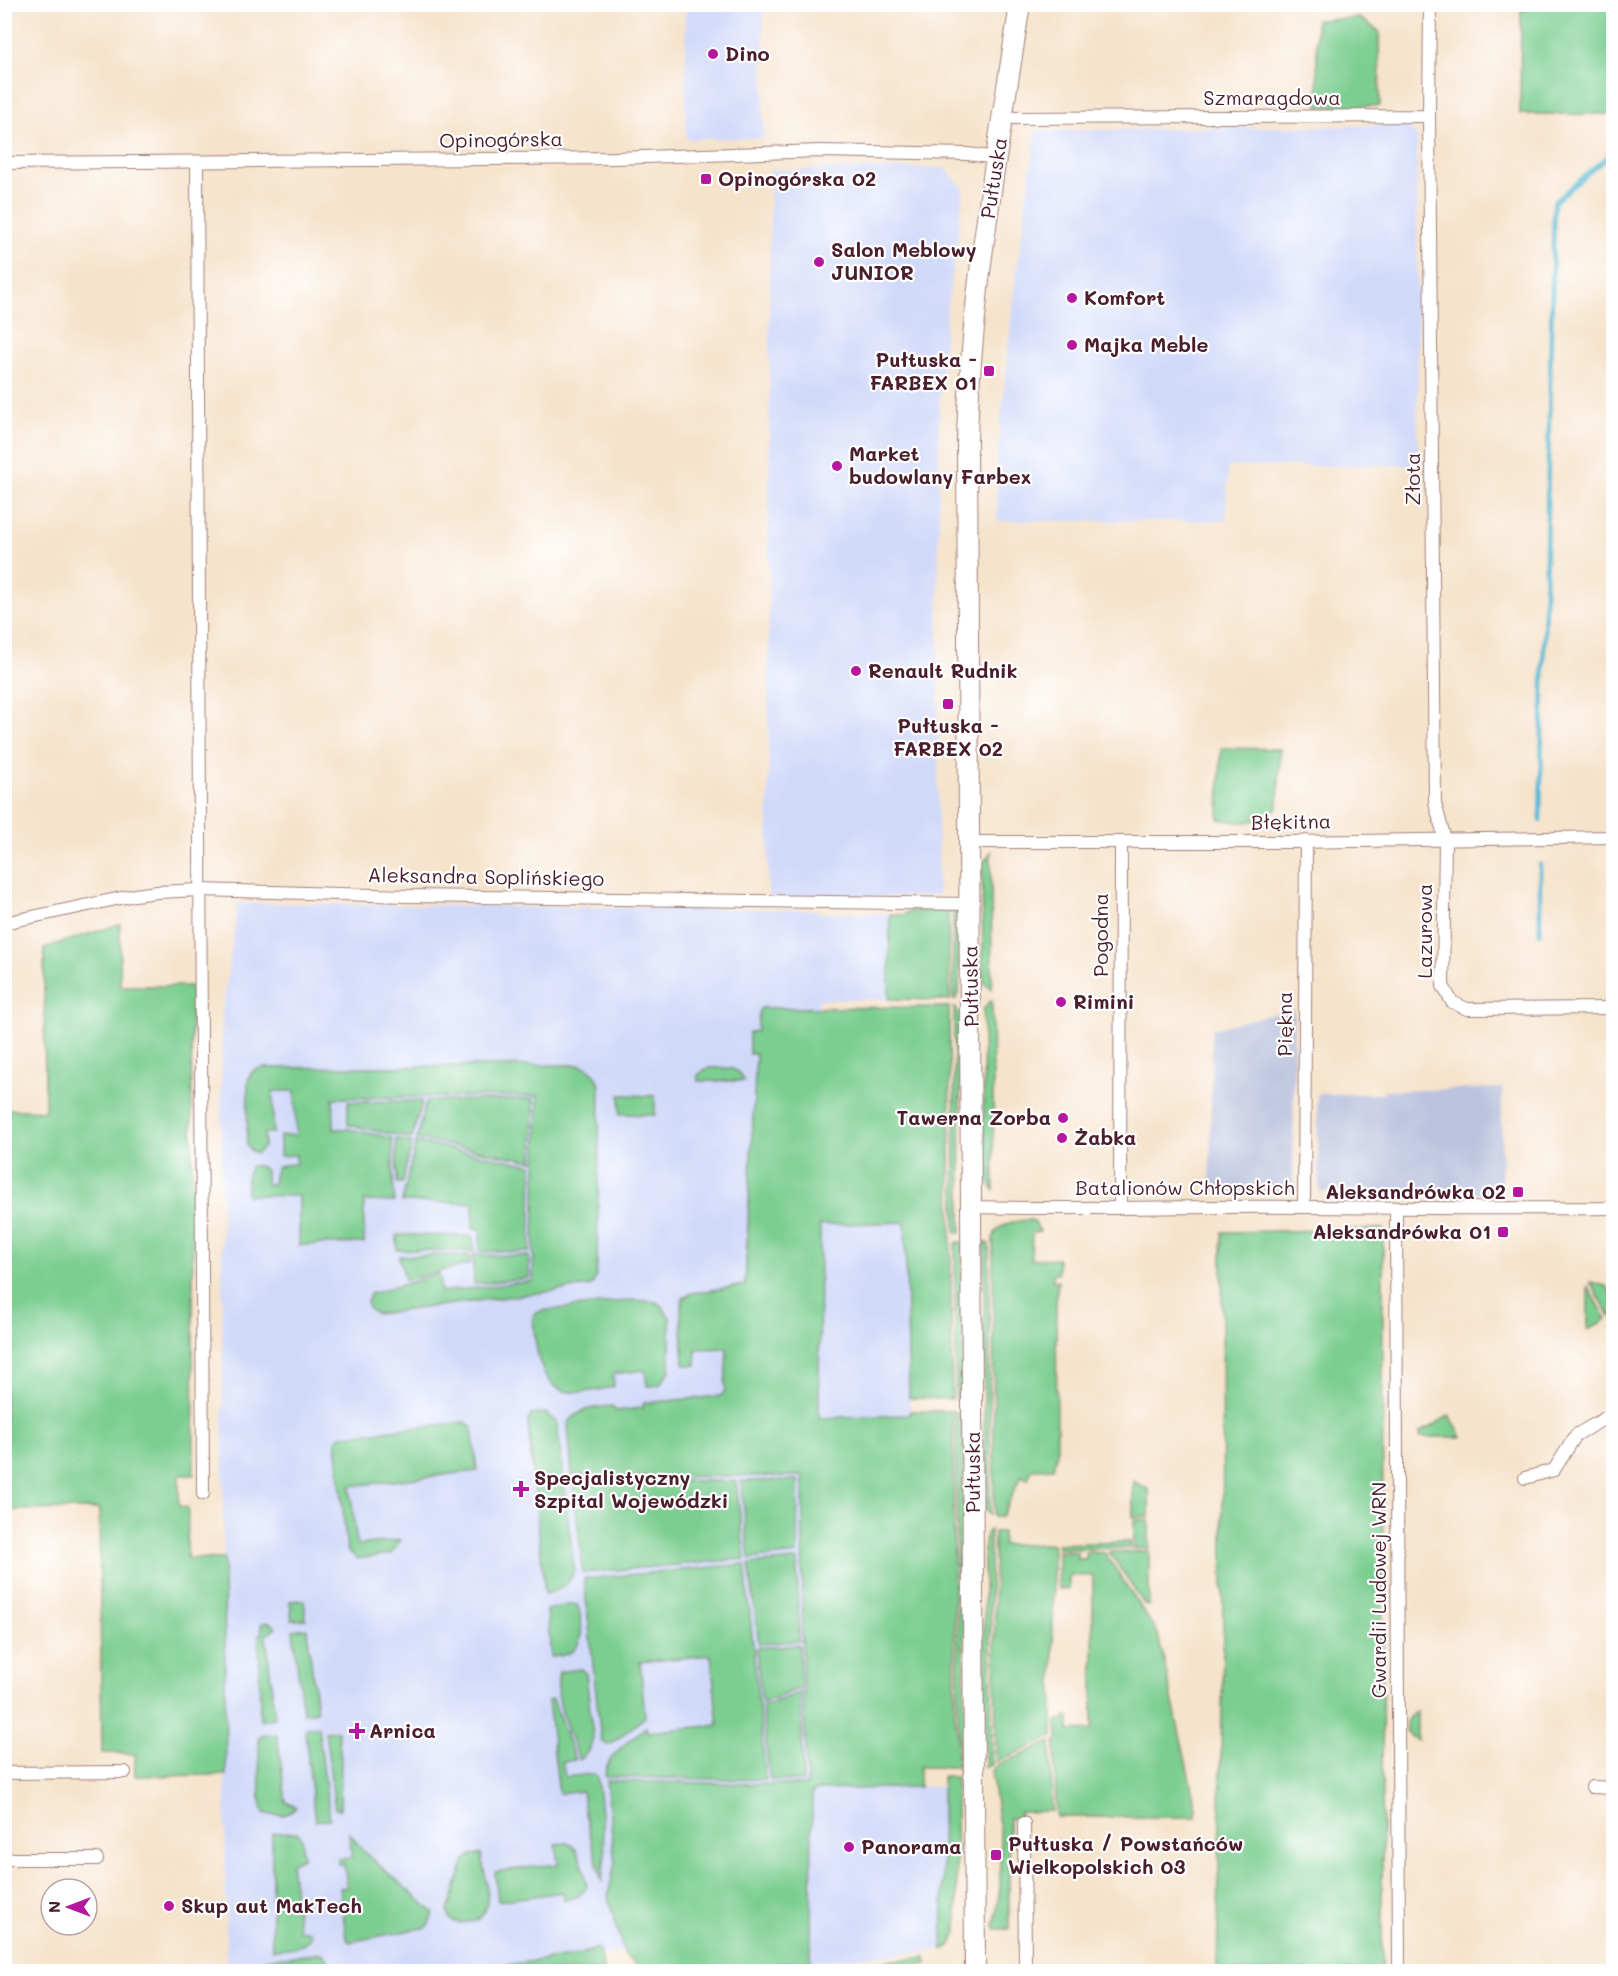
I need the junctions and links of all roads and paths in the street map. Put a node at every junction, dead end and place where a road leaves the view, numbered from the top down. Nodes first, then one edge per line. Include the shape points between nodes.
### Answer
1 (1020, 4) edge
2 (1430, 4) edge
3 (1429, 116) junction
4 (1003, 118) junction
5 (997, 158) junction
6 (197, 162) junction
7 (4, 163) edge
8 (1614, 837) edge
9 (1444, 840) junction
10 (1306, 841) junction
11 (969, 842) junction
12 (1121, 843) junction
13 (200, 890) junction
14 (970, 904) junction
15 (4, 923) edge
16 (1614, 1008) edge
17 (972, 1207) junction
18 (1304, 1207) junction
19 (1120, 1208) junction
20 (1396, 1208) junction
21 (1614, 1208) edge
22 (1614, 1413) edge
23 (1525, 1478) dead end
24 (203, 1494) dead end
25 (4, 1773) edge
26 (125, 1773) dead end
27 (1592, 1787) dead end
28 (1614, 1788) edge
29 (1024, 1823) dead end
30 (4, 1859) edge
31 (97, 1859) dead end
32 (974, 1971) edge
33 (1025, 1971) edge
34 (1400, 1971) edge

1 - 4 main road, Pułtuska
2 - 3 street
3 - 4 street, Szmaragdowa
3 - 9 street, Złota via 1435,804
4 - 5 main road, Pułtuska
5 - 6 street, Opinogórska via 968,153 821,151 614,158
5 - 11 main road, Pułtuska via 969,392
6 - 7 street, Opinogórska
6 - 13 street
8 - 9 street, Błękitna
9 - 10 street, Błękitna
9 - 16 street, Lazurowa via 1443,986 1452,1002 1467,1009
10 - 12 street, Błękitna
10 - 18 street, Piękna
11 - 12 street, Błękitna
11 - 14 main road, Pułtuska
12 - 19 street, Pogodna
13 - 14 street, Aleksandra Soplińskiego
13 - 15 street, Aleksandra Soplińskiego via 135,895
13 - 24 street
14 - 17 main road, Pułtuska
17 - 19 street, Batalionów Chłopskich
17 - 32 main road, Pułtuska
18 - 19 street, Batalionów Chłopskich
18 - 20 street, Batalionów Chłopskich
20 - 21 street, Batalionów Chłopskich
20 - 34 street, Gwardii Ludowej WRN
22 - 23 street via 1576,1435 1554,1470
25 - 26 street
27 - 28 street
29 - 33 street
30 - 31 street

